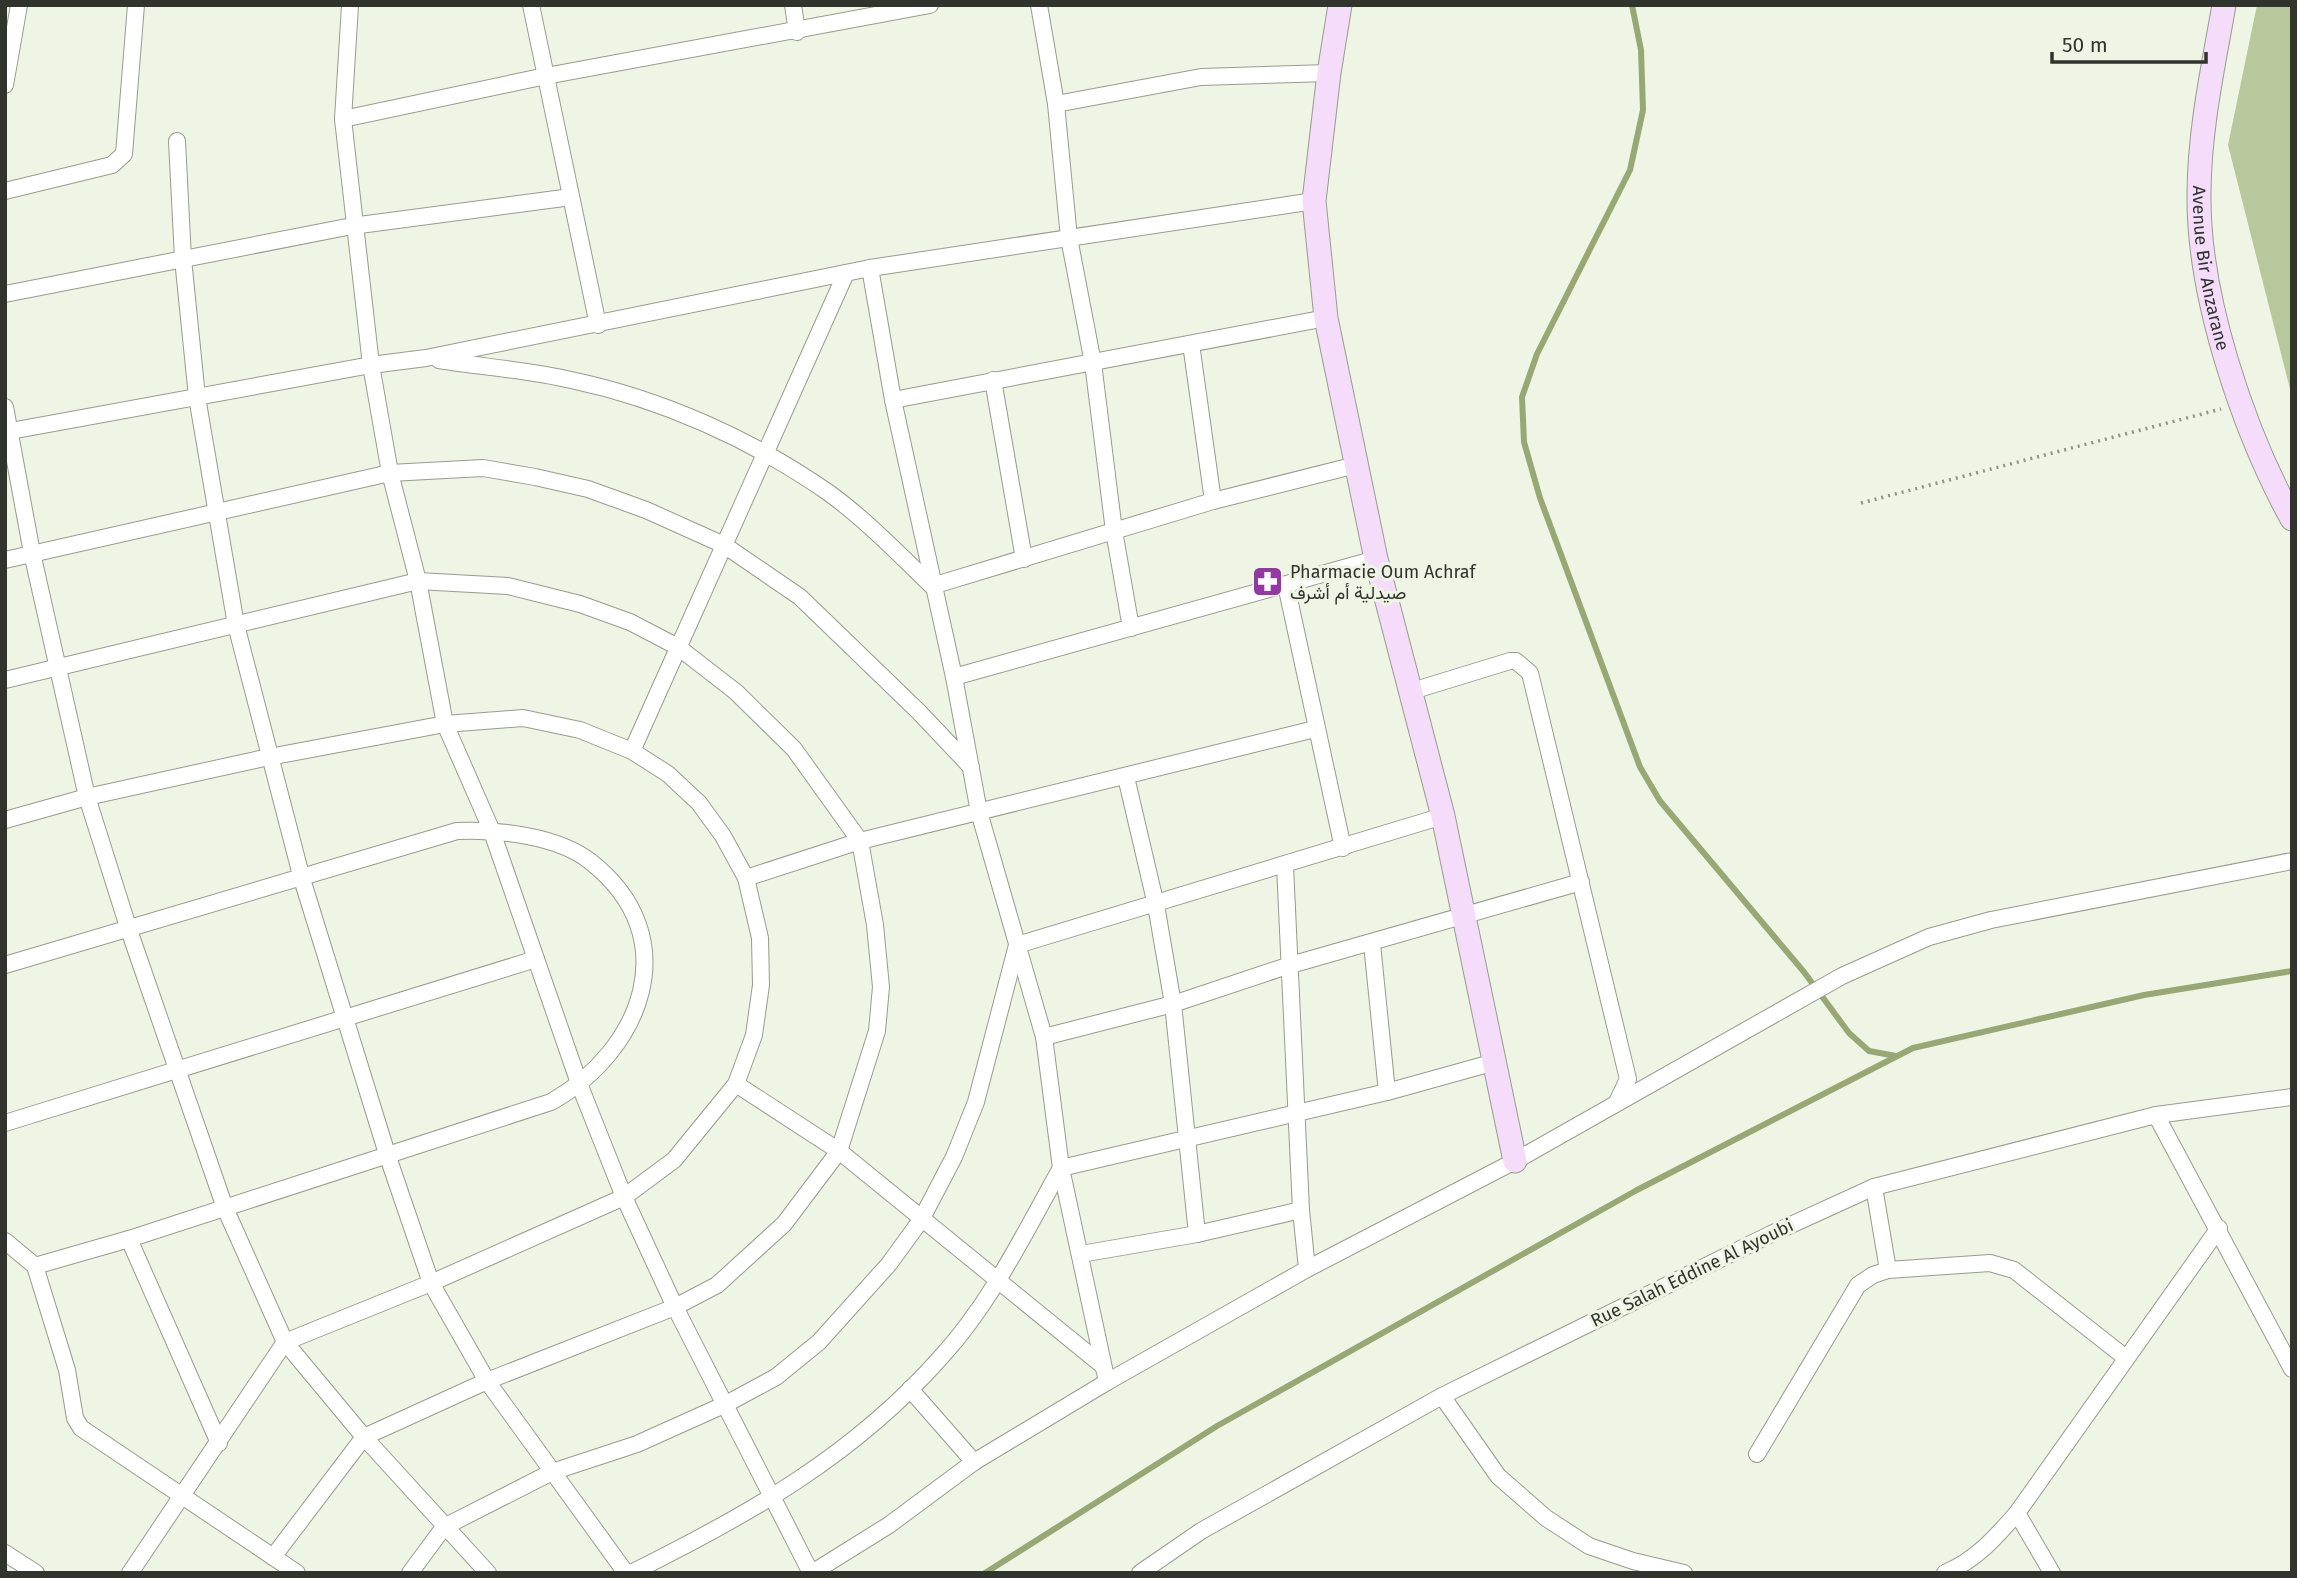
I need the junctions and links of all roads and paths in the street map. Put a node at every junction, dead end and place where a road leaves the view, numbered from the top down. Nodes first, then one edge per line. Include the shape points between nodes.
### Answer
1 (19, 5) edge
2 (136, 5) edge
3 (531, 5) edge
4 (793, 5) edge
5 (930, 5) edge
6 (1039, 5) edge
7 (1340, 5) edge
8 (2224, 5) edge
9 (352, 6) edge
10 (797, 32) junction
11 (1329, 73) junction
12 (546, 76) junction
13 (5, 85) edge
14 (1056, 104) junction
15 (342, 119) junction
16 (177, 141) dead end
17 (5, 191) edge
18 (571, 197) junction
19 (1314, 201) junction
20 (352, 226) junction
21 (1069, 238) junction
22 (183, 259) junction
23 (870, 268) junction
24 (846, 273) junction
25 (5, 294) edge
26 (1326, 318) junction
27 (598, 325) junction
28 (1191, 344) junction
29 (426, 358) junction
30 (1093, 363) junction
31 (370, 366) junction
32 (993, 380) junction
33 (197, 397) junction
34 (893, 400) junction
35 (2240, 404) junction
36 (5, 407) edge
37 (7, 432) edge
38 (767, 453) junction
39 (1356, 465) junction
40 (390, 472) junction
41 (1213, 501) junction
42 (1861, 503) dead end
43 (215, 514) junction
44 (2292, 519) edge
45 (1114, 531) junction
46 (724, 545) junction
47 (32, 553) junction
48 (1024, 559) junction
49 (1376, 559) junction
50 (5, 560) edge
51 (418, 581) junction
52 (1286, 585) junction
53 (932, 586) junction
54 (236, 625) junction
55 (1132, 628) junction
56 (678, 647) junction
57 (57, 667) junction
58 (954, 677) junction
59 (5, 680) edge
60 (1412, 691) junction
61 (445, 724) junction
62 (1315, 729) junction
63 (632, 751) junction
64 (269, 757) junction
65 (971, 767) junction
66 (1126, 777) junction
67 (87, 797) junction
68 (979, 812) junction
69 (1443, 816) junction
70 (5, 820) edge
71 (491, 829) junction
72 (860, 841) junction
73 (1343, 848) junction
74 (2292, 862) edge
75 (1285, 866) junction
76 (746, 878) junction
77 (302, 879) junction
78 (1581, 882) junction
79 (1156, 905) junction
80 (1464, 914) junction
81 (129, 930) junction
82 (1372, 944) junction
83 (1017, 946) junction
84 (536, 959) junction
85 (5, 965) edge
86 (1287, 966) junction
87 (1173, 1004) junction
88 (347, 1019) junction
89 (1044, 1037) junction
90 (1495, 1062) junction
91 (178, 1068) junction
92 (736, 1084) junction
93 (580, 1086) junction
94 (1387, 1092) junction
95 (2292, 1097) edge
96 (1618, 1100) junction
97 (1297, 1114) junction
98 (2156, 1115) junction
99 (5, 1123) edge
100 (1187, 1137) junction
101 (839, 1151) junction
102 (388, 1157) junction
103 (1515, 1161) junction
104 (1061, 1168) junction
105 (1874, 1187) junction
106 (624, 1198) junction
107 (225, 1208) junction
108 (1301, 1210) junction
109 (921, 1220) junction
110 (2219, 1228) junction
111 (1197, 1234) junction
112 (130, 1239) junction
113 (5, 1241) edge
114 (1081, 1254) junction
115 (35, 1266) junction
116 (1307, 1269) junction
117 (1888, 1270) junction
118 (996, 1282) junction
119 (431, 1283) junction
120 (675, 1307) junction
121 (285, 1342) junction
122 (2126, 1358) junction
123 (1102, 1365) junction
124 (2292, 1369) edge
125 (487, 1381) junction
126 (1107, 1382) junction
127 (910, 1389) junction
128 (1442, 1396) junction
129 (726, 1404) junction
130 (364, 1437) junction
131 (219, 1443) junction
132 (1757, 1454) dead end
133 (974, 1462) junction
134 (552, 1472) junction
135 (181, 1498) junction
136 (770, 1499) junction
137 (2017, 1513) junction
138 (444, 1527) junction
139 (5, 1553) edge
140 (273, 1557) junction
141 (36, 1573) edge
142 (130, 1573) edge
143 (297, 1573) edge
144 (410, 1573) edge
145 (488, 1573) edge
146 (628, 1573) edge
147 (811, 1573) edge
148 (1140, 1573) edge
149 (1684, 1573) edge
150 (1945, 1573) edge
151 (2052, 1573) edge

1 - 13 street
2 - 17 street via 124,155 112,165
3 - 12 street
4 - 10 street
5 - 10 street
6 - 14 street
7 - 11 street
8 - 35 street, Avenue Bir Anzarane via 2202,132 2199,197 2208,288
9 - 15 street
10 - 12 street
11 - 14 street via 1201,77
11 - 19 street
12 - 15 street
12 - 18 street
14 - 21 street
15 - 20 street
16 - 22 street
18 - 20 street
18 - 27 street
19 - 21 street
19 - 26 street
20 - 22 street
20 - 31 street
21 - 23 street
21 - 30 street
22 - 25 street
22 - 33 street
23 - 24 street
23 - 34 street
24 - 27 street
24 - 38 street
26 - 28 street
26 - 39 street
27 - 29 street
28 - 30 street
28 - 41 street
29 - 31 street
29 - 38 street via 572,380 687,416
30 - 32 street
30 - 45 street
31 - 33 street
31 - 40 street
32 - 34 street
32 - 48 street
33 - 37 street
33 - 43 street
34 - 53 street
35 - 42 path
35 - 44 street, Avenue Bir Anzarane
36 - 37 street
37 - 47 street
38 - 46 street
38 - 53 street via 830,494
39 - 41 street
39 - 49 street
40 - 43 street
40 - 46 street via 483,468 535,477 588,489
40 - 51 street
41 - 45 street
43 - 47 street
43 - 54 street
45 - 48 street
45 - 55 street
46 - 56 street
46 - 65 street via 800,597
47 - 50 street
47 - 57 street
48 - 53 street
49 - 52 street
49 - 60 street
51 - 54 street
51 - 56 street via 509,586 580,604 630,622
51 - 61 street
52 - 55 street
52 - 62 street
53 - 58 street
54 - 57 street
54 - 64 street
55 - 58 street
56 - 63 street
56 - 72 street via 736,692 794,749
57 - 59 street
57 - 67 street
58 - 65 street
60 - 69 street
60 - 78 street via 1510,661 1525,666
61 - 63 street via 523,718 580,730
61 - 64 street
61 - 71 street
62 - 66 street
62 - 73 street
63 - 76 street via 668,774 699,803
64 - 67 street
64 - 77 street
65 - 68 street
66 - 68 street
66 - 79 street
67 - 70 street
67 - 81 street
68 - 72 street
68 - 83 street
69 - 73 street
69 - 80 street
71 - 77 street via 427,838
71 - 84 street
71 - 93 street via 552,843 590,860 622,891 642,930 645,972 635,1016 612,1052
72 - 76 street
72 - 101 street via 881,987 877,1031
73 - 75 street
74 - 96 street via 1991,920 1929,937 1842,976
75 - 79 street
75 - 86 street
76 - 92 street via 760,938 761,985 754,1035
77 - 81 street
77 - 88 street
78 - 80 street
78 - 96 street via 1628,1079
79 - 83 street
79 - 87 street
80 - 82 street
80 - 90 street
81 - 85 street
81 - 91 street
82 - 86 street
82 - 94 street
83 - 89 street
83 - 109 street via 976,1102
84 - 88 street
84 - 93 street
86 - 87 street
86 - 97 street
87 - 89 street
87 - 100 street
88 - 91 street
88 - 102 street
89 - 104 street
90 - 94 street
90 - 103 street
91 - 99 street
91 - 107 street
92 - 101 street
92 - 106 street via 674,1160
93 - 102 street via 551,1102
93 - 106 street
94 - 97 street
95 - 98 street, Rue Salah Eddine Al Ayoubi
96 - 103 street
97 - 100 street
97 - 108 street
98 - 105 street, Rue Salah Eddine Al Ayoubi
98 - 110 street
100 - 104 street
100 - 111 street
101 - 109 street
101 - 120 street via 784,1224 751,1257 717,1285
102 - 107 street
102 - 119 street
103 - 116 street
104 - 114 street
104 - 118 street
105 - 117 street
105 - 128 street, Rue Salah Eddine Al Ayoubi
106 - 119 street
106 - 120 street
107 - 112 street
107 - 121 street
108 - 111 street
108 - 116 street
109 - 118 street
109 - 129 street via 889,1264 819,1342 776,1377
110 - 122 street
110 - 124 street
111 - 114 street
112 - 115 street
112 - 131 street
113 - 115 street
114 - 123 street
115 - 135 street via 67,1370 75,1418 91,1437
116 - 126 street
117 - 122 street via 1990,1263 2014,1270
117 - 132 street via 1858,1285
118 - 123 street
118 - 127 street via 943,1356
119 - 121 street
119 - 125 street
120 - 125 street
120 - 129 street
121 - 130 street
121 - 131 street
122 - 137 street
123 - 126 street
125 - 130 street
125 - 134 street
126 - 133 street
127 - 133 street
127 - 136 street via 861,1434
128 - 148 street, Rue Salah Eddine Al Ayoubi via 1201,1531
128 - 149 street via 1498,1476 1546,1518 1589,1546
129 - 134 street via 637,1444
129 - 136 street
130 - 138 street
130 - 140 street
131 - 135 street
133 - 147 street via 889,1525
134 - 138 street
134 - 146 street
135 - 140 street
135 - 142 street
136 - 146 street
136 - 147 street
137 - 150 street via 1990,1544 1966,1564
137 - 151 street
138 - 144 street
138 - 145 street
139 - 141 street
140 - 143 street

